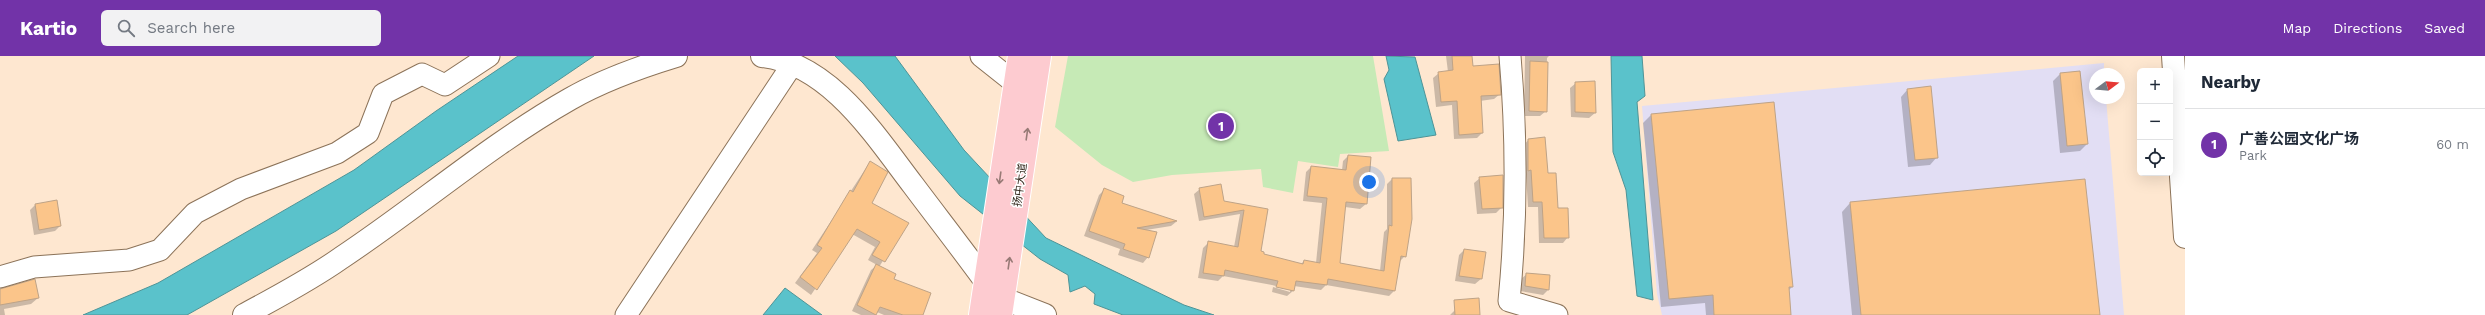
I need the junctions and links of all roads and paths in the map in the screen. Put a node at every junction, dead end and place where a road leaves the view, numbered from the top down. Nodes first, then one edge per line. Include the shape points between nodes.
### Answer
1 (489, 56) edge
2 (676, 56) edge
3 (762, 56) edge
4 (982, 56) edge
5 (1019, 56) edge
6 (1040, 56) edge
7 (1510, 56) edge
8 (2173, 56) edge
9 (792, 65) junction
10 (1025, 85) junction
11 (2185, 237) edge
12 (0, 278) edge
13 (986, 282) junction
14 (1002, 307) edge
15 (244, 315) edge
16 (626, 315) edge
17 (980, 315) edge
18 (1045, 315) edge
19 (1558, 315) edge

1 - 12 street via 445,85 422,74 383,94 368,132 336,153 241,189 195,213 160,250 129,260 34,268
2 - 15 street via 637,68 570,99 341,258 296,287
3 - 9 street
4 - 10 street
5 - 10 main road, 扬中大道
6 - 10 main road, 扬中大道
7 - 19 street via 1516,129 1515,240 1509,301
8 - 11 street
9 - 13 street via 804,69 835,93 867,124
9 - 16 street
10 -> 13 main road, 扬中大道
14 -> 10 main road, 扬中大道
13 - 14 street
13 - 17 main road, 扬中大道
14 - 18 street

